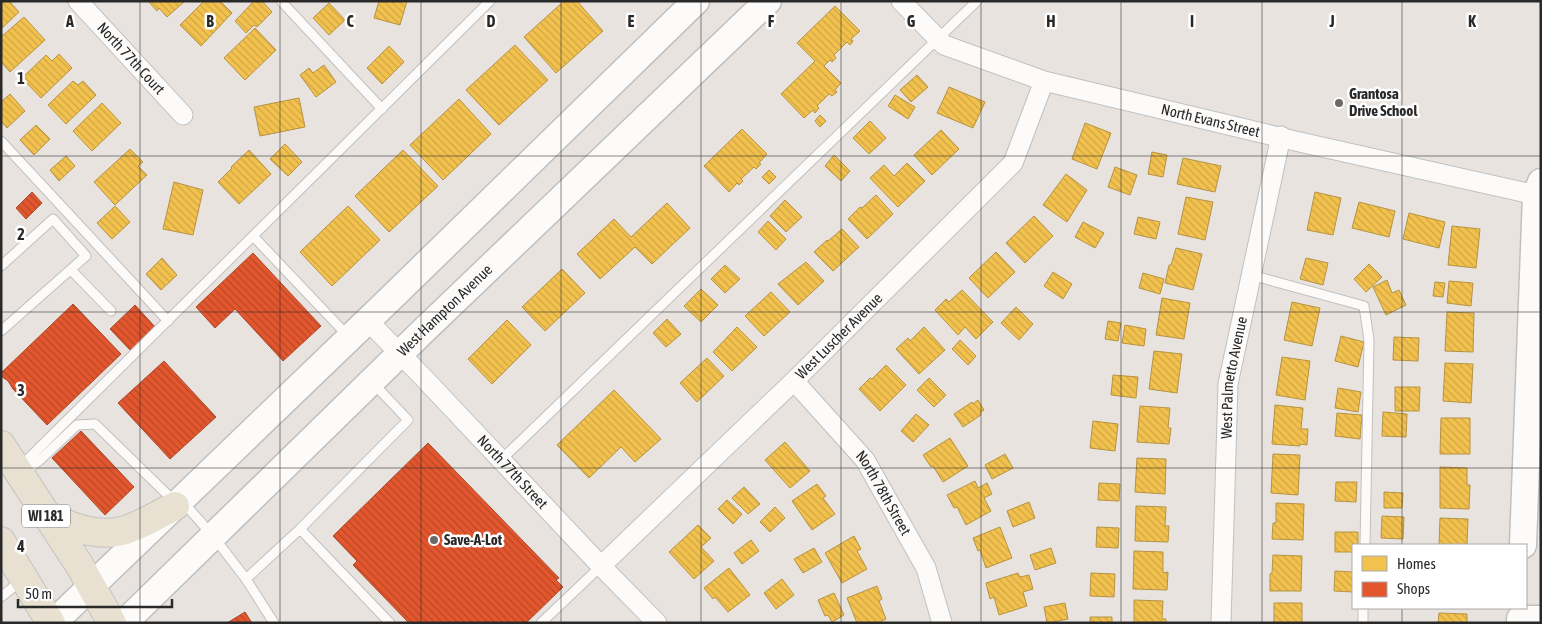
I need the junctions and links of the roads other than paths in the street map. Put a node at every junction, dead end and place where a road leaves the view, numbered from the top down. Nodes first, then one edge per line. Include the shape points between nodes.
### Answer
1 (78, 1) edge
2 (281, 1) edge
3 (490, 1) edge
4 (696, 1) edge
5 (768, 1) edge
6 (901, 1) edge
7 (977, 1) edge
8 (938, 39) junction
9 (1044, 81) junction
10 (382, 109) junction
11 (183, 115) dead end
12 (1281, 136) junction
13 (1, 141) edge
14 (1539, 191) edge
15 (253, 236) junction
16 (1, 266) edge
17 (71, 270) junction
18 (1251, 274) junction
19 (111, 311) dead end
20 (168, 321) junction
21 (359, 330) junction
22 (1, 331) edge
23 (401, 353) junction
24 (794, 381) junction
25 (372, 382) junction
26 (1, 445) edge
27 (501, 460) junction
28 (19, 473) junction
29 (178, 503) junction
30 (46, 514) junction
31 (300, 529) junction
32 (214, 536) junction
33 (1, 542) edge
34 (1365, 544) edge
35 (1523, 544) edge
36 (600, 566) junction
37 (24, 578) junction
38 (246, 579) junction
39 (92, 586) junction
40 (1, 598) edge
41 (1363, 609) edge
42 (52, 623) edge
43 (112, 623) edge
44 (124, 623) edge
45 (274, 623) edge
46 (390, 623) edge
47 (542, 623) edge
48 (657, 623) edge
49 (942, 623) edge
50 (1221, 623) edge
51 (1363, 623) edge

1 - 11 street, North 77th Court
2 - 10 lane
3 - 10 lane
4 - 21 main road
5 - 23 main road, West Hampton Avenue
6 - 8 street, North Evans Street
7 - 8 lane
8 - 9 street, North Evans Street via 944,45
8 - 27 lane
9 - 12 street, North Evans Street
9 - 24 street, West Luscher Avenue via 1013,163
10 - 15 lane
12 - 14 street, North Evans Street
12 - 18 street, West Palmetto Avenue
13 - 20 lane
14 - 35 main road
15 - 20 lane
15 - 21 lane
16 - 17 lane via 53,219 86,256
17 - 19 lane
17 - 22 lane
18 - 34 lane via 1364,306 1369,340
18 - 50 street, West Palmetto Avenue via 1228,384
20 - 28 lane
21 - 23 street, North 77th Street
21 - 29 main road
23 - 25 main road, West Hampton Avenue
23 - 27 street, North 77th Street
24 - 36 street, West Luscher Avenue
24 - 49 street, North 78th Street via 865,460 926,568
25 - 31 lane via 408,420
25 - 32 main road, West Hampton Avenue
26 - 28 main road, WI 181
27 - 36 street, North 77th Street
28 - 29 lane via 40,460 77,425 96,424
28 - 30 main road, WI 181
29 - 30 main road via 143,523 112,532 67,525
29 - 32 lane
29 - 39 main road
30 - 39 main road, WI 181
31 - 38 lane
31 - 46 lane
32 - 38 lane
32 - 44 main road, West Hampton Avenue
33 - 37 main road
36 - 47 lane
36 - 48 street, North 77th Street
37 - 40 lane
37 - 42 main road
38 - 45 lane
39 - 42 main road
39 - 43 main road, WI 181
41 - 51 lane

